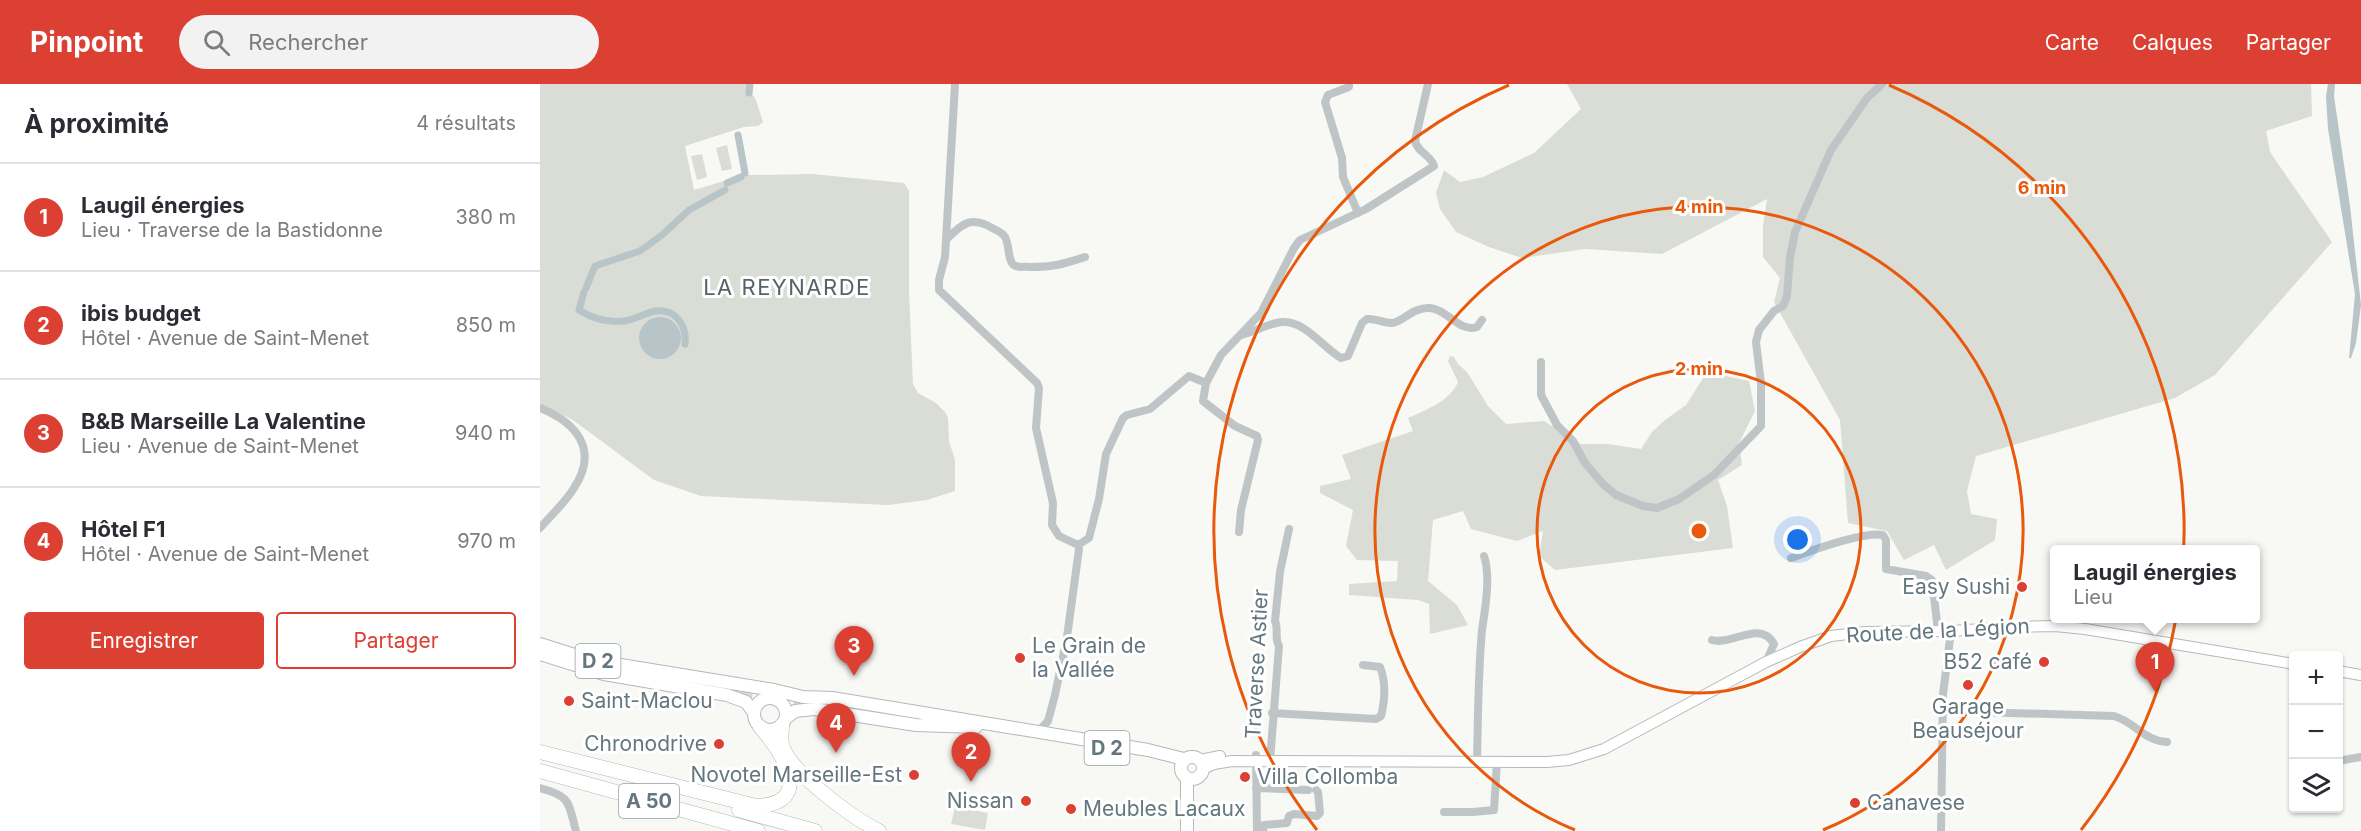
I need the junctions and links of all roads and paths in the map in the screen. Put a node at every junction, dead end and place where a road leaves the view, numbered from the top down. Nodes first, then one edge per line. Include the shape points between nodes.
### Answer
1 (955, 84) edge
2 (1349, 84) edge
3 (1428, 84) edge
4 (1882, 84) edge
5 (1358, 213) junction
6 (946, 240) junction
7 (1085, 257) dead end
8 (1482, 320) dead end
9 (1240, 336) junction
10 (1541, 363) dead end
11 (1206, 383) junction
12 (540, 408) edge
13 (540, 528) edge
14 (1289, 529) dead end
15 (1239, 532) dead end
16 (1078, 545) junction
17 (1484, 556) dead end
18 (1791, 558) dead end
19 (1938, 631) junction
20 (1951, 631) junction
21 (1712, 640) dead end
22 (540, 644) edge
23 (540, 654) edge
24 (1766, 662) junction
25 (2289, 663) edge
26 (1364, 665) dead end
27 (579, 666) junction
28 (2343, 672) edge
29 (2361, 675) edge
30 (719, 685) junction
31 (765, 698) junction
32 (783, 703) junction
33 (843, 705) junction
34 (1942, 711) junction
35 (754, 713) junction
36 (1272, 713) junction
37 (784, 721) junction
38 (1048, 721) junction
39 (760, 727) junction
40 (978, 727) junction
41 (1035, 733) junction
42 (1052, 734) junction
43 (2167, 742) dead end
44 (540, 754) edge
45 (2361, 757) edge
46 (1256, 758) junction
47 (1270, 758) junction
48 (2343, 761) edge
49 (1477, 762) junction
50 (1497, 762) junction
51 (1201, 765) junction
52 (1184, 769) junction
53 (540, 771) edge
54 (540, 788) edge
55 (1256, 788) junction
56 (1444, 812) dead end
57 (576, 831) edge
58 (758, 831) edge
59 (815, 831) edge
60 (879, 831) edge
61 (1187, 831) edge
62 (1257, 831) edge
63 (1263, 831) edge
64 (1941, 831) edge

1 - 6 street
2 - 5 street via 1328,95 1325,102 1342,158 1342,177
3 - 5 street via 1415,141 1434,166
4 - 10 street via 1867,98 1831,150 1795,232 1787,296 1783,306 1759,330 1756,342 1761,426 1714,474 1679,500 1657,508 1616,495 1585,463 1547,409 1541,394
5 - 9 street via 1300,240 1261,313
6 - 7 street via 958,226 976,222 1001,233 1008,244 1011,262 1017,267 1054,267
6 - 16 street via 938,286 942,295 1037,383 1036,428 1053,503 1053,525 1059,536
8 - 9 street via 1478,327 1468,328 1431,308 1409,312 1390,323 1368,319 1362,323 1348,356 1341,358 1303,328 1289,322
9 - 11 street via 1221,354
11 - 15 street via 1203,401 1258,440
11 - 16 street via 1189,376 1156,405 1123,418 1107,454 1089,538
12 - 13 street via 578,433 585,451 584,469 575,487
14 - 36 street, Traverse Astier via 1275,621 1279,646
16 - 38 street via 1080,555
17 - 49 street
18 - 19 street via 1814,549 1882,535 1886,540 1886,569 1932,580
19 - 20 main road, Route de la Légion
19 - 24 main road, Route de la Légion via 1848,633 1815,640
20 - 25 main road, Route de la Légion via 2065,627
20 - 34 street
21 - 24 street via 1724,642 1757,632 1763,634 1774,644
22 - 30 main road, D 2 via 590,660
23 - 27 main road, D 2
24 - 50 main road, Route de la Légion via 1604,749 1569,760
26 - 36 street via 1380,667 1384,677 1384,705 1376,719
27 - 30 main road, D 2
27 - 35 main road, D 2 via 604,674 727,695 746,702
28 - 29 main road
30 - 31 main road, D 2
30 - 33 main road, D 2 via 819,697
31 - 32 main road
31 - 35 main road
32 - 33 main road, D 2 via 819,700
32 - 37 main road
33 - 40 main road via 906,719
33 - 41 main road, D 2
34 - 43 street via 2114,716 2126,719 2154,741
34 - 64 street
35 - 39 main road
36 - 47 street, Traverse Astier
37 - 39 main road via 771,730
37 - 40 main road, D 2 via 795,711 814,709 916,725
37 - 60 highway via 783,748 796,766 851,815
38 - 41 street
38 - 42 street
39 - 44 highway via 773,742 791,778 788,792 775,804 756,806
40 - 41 main road, D 2
41 - 42 main road, D 2
41 - 52 main road, D 2 via 1163,757
42 - 52 main road, D 2 via 1165,753
44 - 59 highway, A 50
45 - 48 street
46 - 47 main road, Route de la Légion
46 - 51 main road, Route de la Légion via 1224,755
46 - 55 street
47 - 49 main road, Route de la Légion
49 - 50 main road, Route de la Légion
50 - 56 street via 1494,810
51 - 52 main road via 1194,757
51 - 52 main road via 1195,778
52 - 61 main road
53 - 58 highway, A 50
54 - 57 street via 564,797
55 - 62 street
55 - 63 street via 1312,790 1319,801 1317,816 1294,814 1287,823 1264,825

